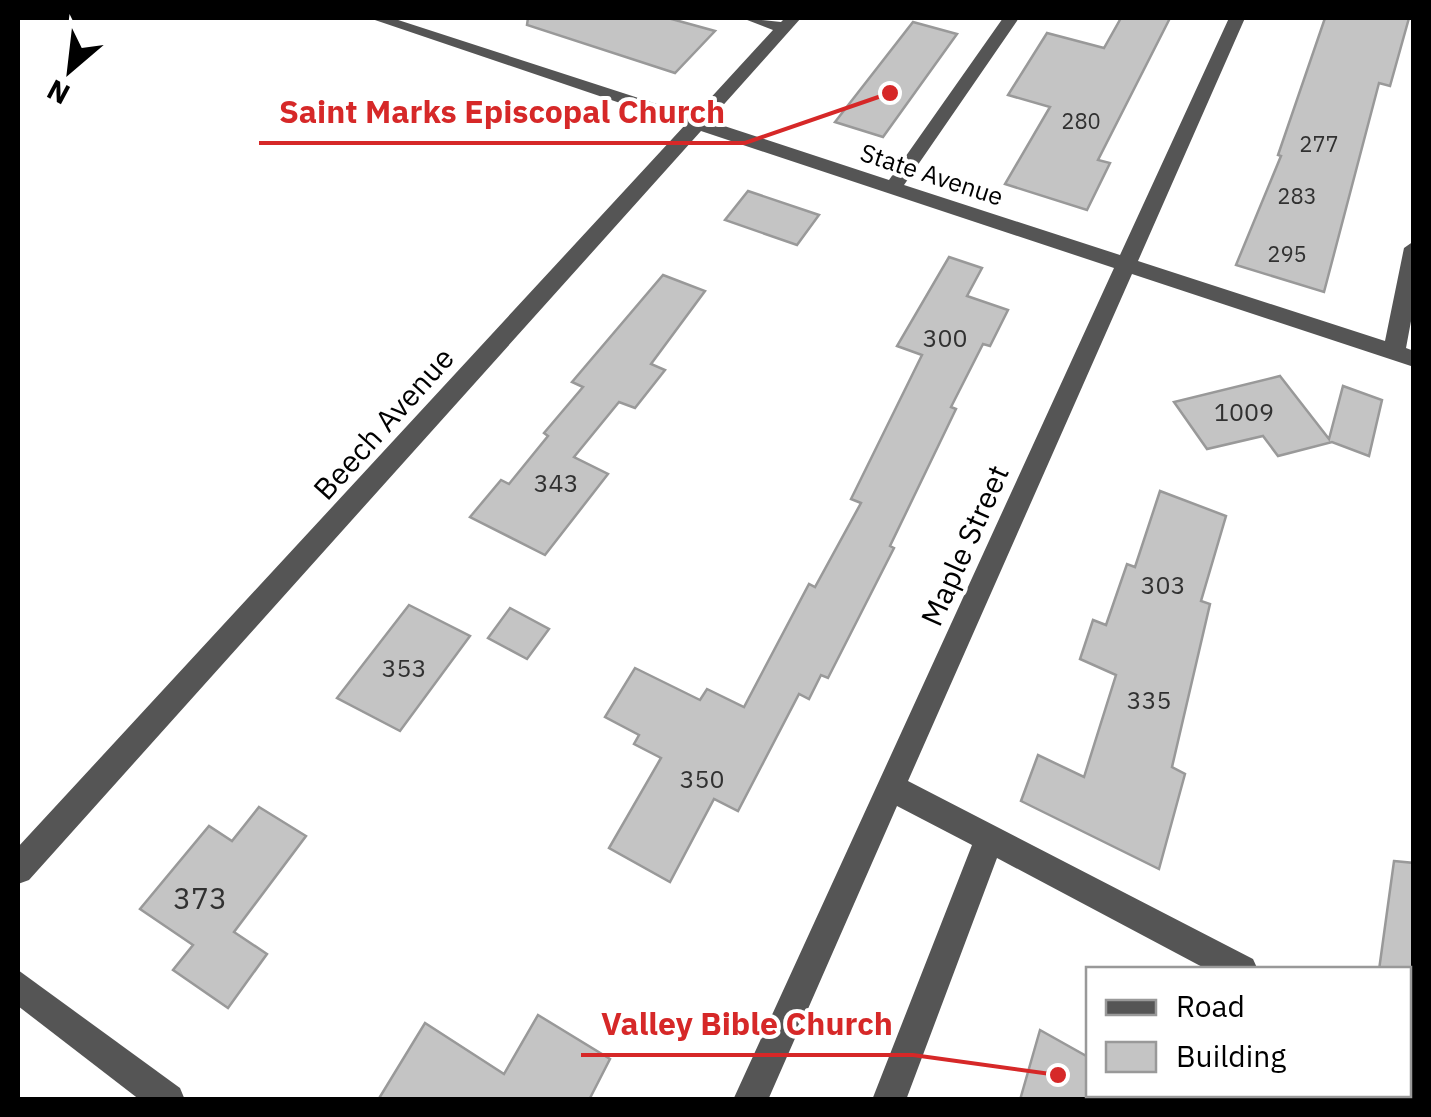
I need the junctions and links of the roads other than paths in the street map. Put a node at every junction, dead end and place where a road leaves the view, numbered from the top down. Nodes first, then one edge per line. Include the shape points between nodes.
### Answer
1 (377, 18) edge
2 (750, 18) edge
3 (1010, 18) edge
4 (1238, 18) edge
5 (788, 22) edge
6 (697, 123) junction
7 (893, 187) junction
8 (1414, 248) edge
9 (1126, 264) junction
10 (1404, 355) edge
11 (891, 788) junction
12 (990, 840) junction
13 (18, 869) edge
14 (1236, 967) edge
15 (18, 986) edge
16 (168, 1100) edge
17 (750, 1100) edge
18 (888, 1100) edge

1 - 6 street, State Avenue
2 - 5 street
3 - 7 street
4 - 9 street, Maple Street
5 - 6 street, Beech Avenue
6 - 7 street, State Avenue
6 - 13 street, Beech Avenue
7 - 9 street, State Avenue
8 - 10 street
9 - 10 street, State Avenue
9 - 11 street, Maple Street
11 - 12 street
11 - 17 street, Maple Street
12 - 14 street
12 - 18 street
15 - 16 street

